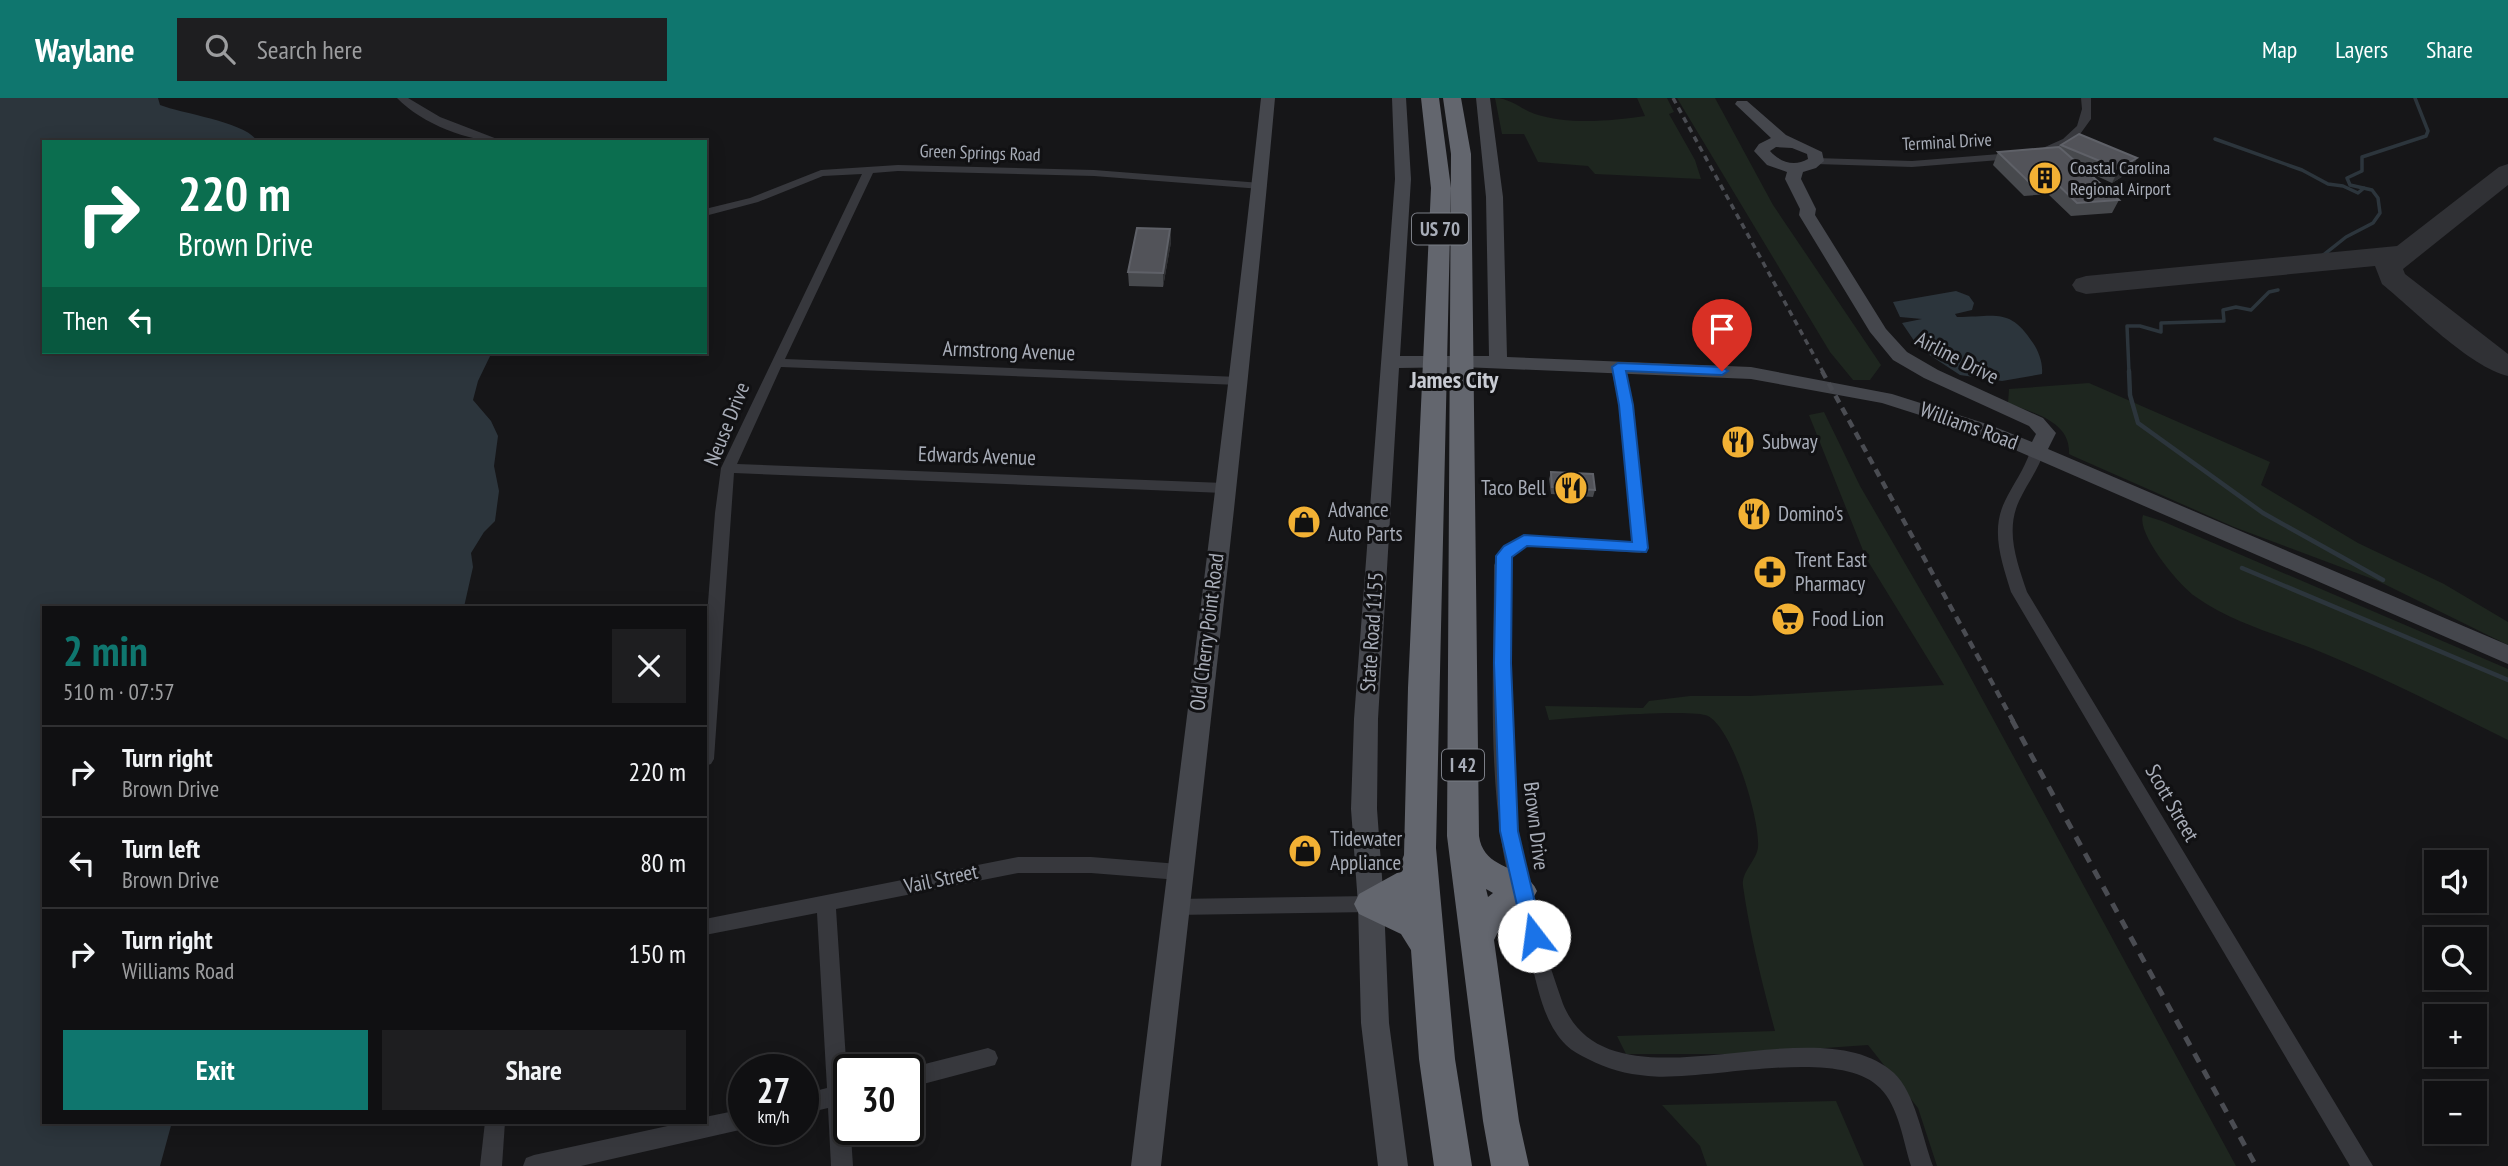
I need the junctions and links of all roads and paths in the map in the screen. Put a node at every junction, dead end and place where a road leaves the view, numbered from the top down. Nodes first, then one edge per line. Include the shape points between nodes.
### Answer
1 (402, 98) edge
2 (1268, 98) edge
3 (1399, 98) edge
4 (1430, 98) edge
5 (1452, 98) edge
6 (1483, 98) edge
7 (2086, 98) edge
8 (1740, 101) edge
9 (493, 140) edge
10 (1787, 142) junction
11 (1768, 144) junction
12 (1816, 161) junction
13 (1775, 164) junction
14 (1797, 168) junction
15 (869, 170) junction
16 (1261, 186) junction
17 (707, 212) edge
18 (1807, 215) junction
19 (1449, 361) junction
20 (776, 362) junction
21 (1392, 362) junction
22 (1498, 362) junction
23 (1618, 367) junction
24 (1239, 381) junction
25 (2037, 452) junction
26 (728, 468) junction
27 (1224, 488) junction
28 (2508, 655) edge
29 (707, 730) edge
30 (1419, 848) junction
31 (1465, 853) junction
32 (1179, 872) junction
33 (1521, 891) junction
34 (826, 904) junction
35 (1371, 904) junction
36 (1175, 907) junction
37 (707, 927) edge
38 (1476, 942) junction
39 (1429, 948) junction
40 (840, 1054) edge
41 (988, 1058) dead end
42 (924, 1074) edge
43 (728, 1123) edge
44 (495, 1124) edge
45 (843, 1145) edge
46 (491, 1166) edge
47 (534, 1166) edge
48 (842, 1166) edge
49 (1146, 1166) edge
50 (1393, 1166) edge
51 (1453, 1166) edge
52 (1510, 1166) edge
53 (1922, 1166) edge
54 (2362, 1166) edge

1 - 9 street via 460,131
2 - 16 street, Old Cherry Point Road
3 - 21 street, State Road 1155 via 1403,179
4 - 19 highway, US 70 via 1441,188
5 - 19 highway, I 42 via 1461,154
6 - 22 street via 1496,198
7 - 12 street, Terminal Drive via 2088,116 2081,129 2037,154 1912,164
8 - 10 street
8 - 11 street
10 - 11 street
10 - 12 street via 1809,148
11 - 13 street via 1762,152
12 - 14 street, Terminal Drive
13 - 14 street
13 - 18 street via 1799,209
14 - 18 street via 1793,178
15 - 16 street, Green Springs Road via 1094,173
15 - 17 street, Green Springs Road via 821,173 754,200
15 - 20 street, Neuse Drive
16 - 24 street, Old Cherry Point Road
18 - 25 street, Airline Drive via 1889,346 1931,374 2036,422 2046,433
19 - 21 street, Williams Road
19 - 22 street, Williams Road
19 - 30 highway, US 70 via 1423,688
19 - 31 highway, I 42 via 1461,463
20 - 24 street, Armstrong Avenue
20 - 26 street, Neuse Drive
21 - 35 street, State Road 1155 via 1366,719 1364,809
22 - 23 street, Williams Road
23 - 25 street, Williams Road via 1751,373 1864,392 1947,416
23 - 33 street, Brown Drive via 1640,548 1524,540 1509,550 1502,565 1509,831
24 - 27 street, Old Cherry Point Road
25 - 28 street, Williams Road
25 - 54 street, Scott Street via 2010,504 2004,546 2019,592
26 - 27 street, Edwards Avenue
26 - 29 street, Neuse Drive
27 - 32 street, Old Cherry Point Road
30 - 35 highway via 1410,884
30 - 39 highway, US 70
31 - 33 highway via 1483,872
31 - 38 highway, I 42
32 - 34 street, Vail Street via 1018,865
32 - 36 street, Old Cherry Point Road
33 - 38 highway via 1493,911
33 - 53 street, Brown Drive via 1554,1009 1578,1044 1619,1063 1643,1066 1830,1058 1861,1062 1880,1073 1894,1089
34 - 37 street, Vail Street
34 - 40 street
35 - 36 street
35 - 39 highway via 1413,924
35 - 50 street, State Road 1155 via 1375,1023
36 - 49 street, Old Cherry Point Road
38 - 52 highway, I 42
39 - 51 highway, US 70 via 1437,1059
41 - 42 street
43 - 47 street
44 - 46 street
45 - 48 street

